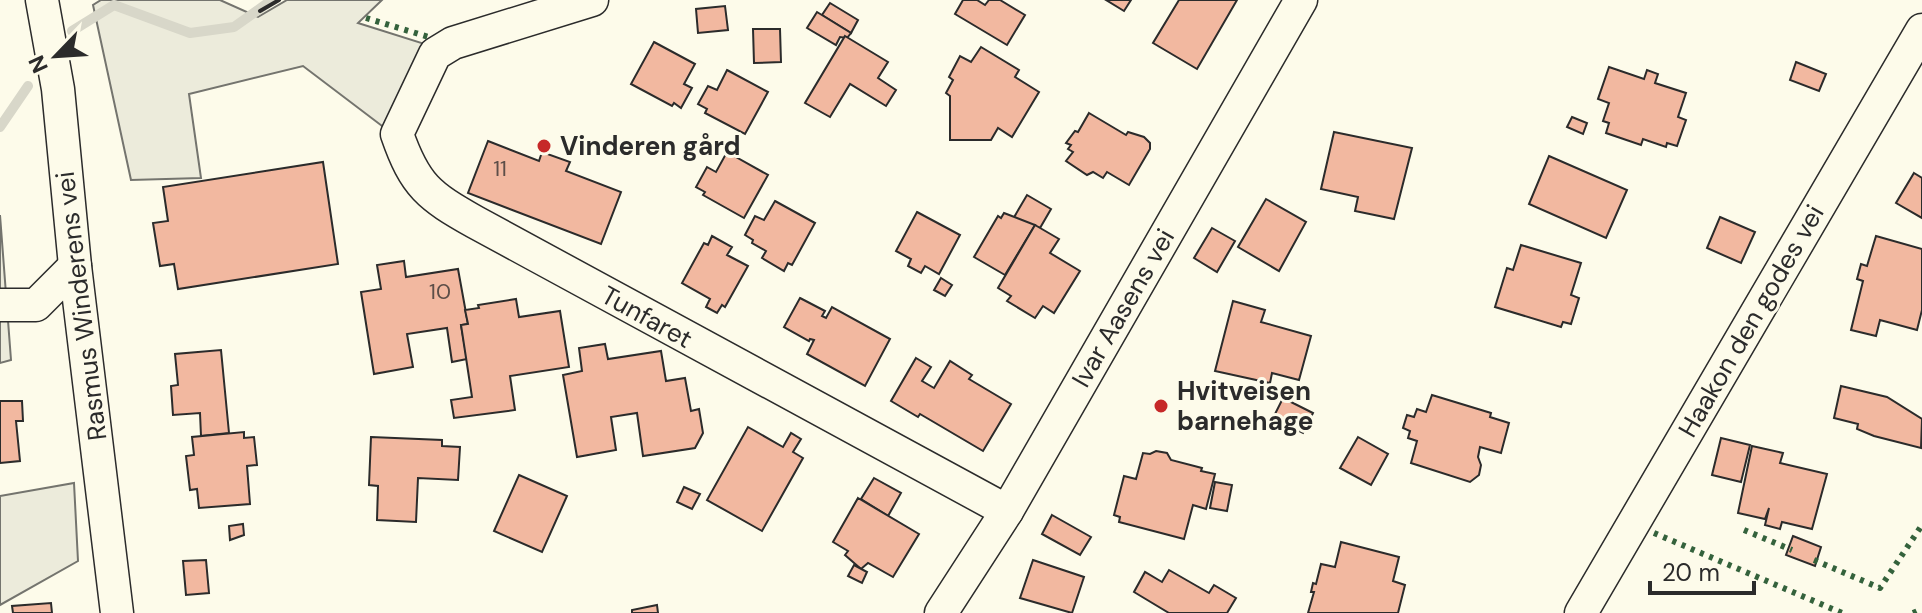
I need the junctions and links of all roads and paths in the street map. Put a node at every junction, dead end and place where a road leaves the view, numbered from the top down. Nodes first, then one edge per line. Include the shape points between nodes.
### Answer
1 (42, 0) edge
2 (592, 0) edge
3 (1301, 0) edge
4 (1922, 30) edge
5 (75, 266) junction
6 (0, 305) edge
7 (1007, 511) junction
8 (117, 613) edge
9 (941, 613) edge
10 (1581, 613) edge

1 - 5 street, Rasmus Winderens vei
2 - 7 street, Tunfaret via 465,39 435,54 397,134 409,169 433,198
3 - 7 street, Ivar Aasens vei
4 - 10 street, Haakon den godes vei
5 - 6 street via 36,305
5 - 8 street, Rasmus Winderens vei
7 - 9 street, Ivar Aasens vei

